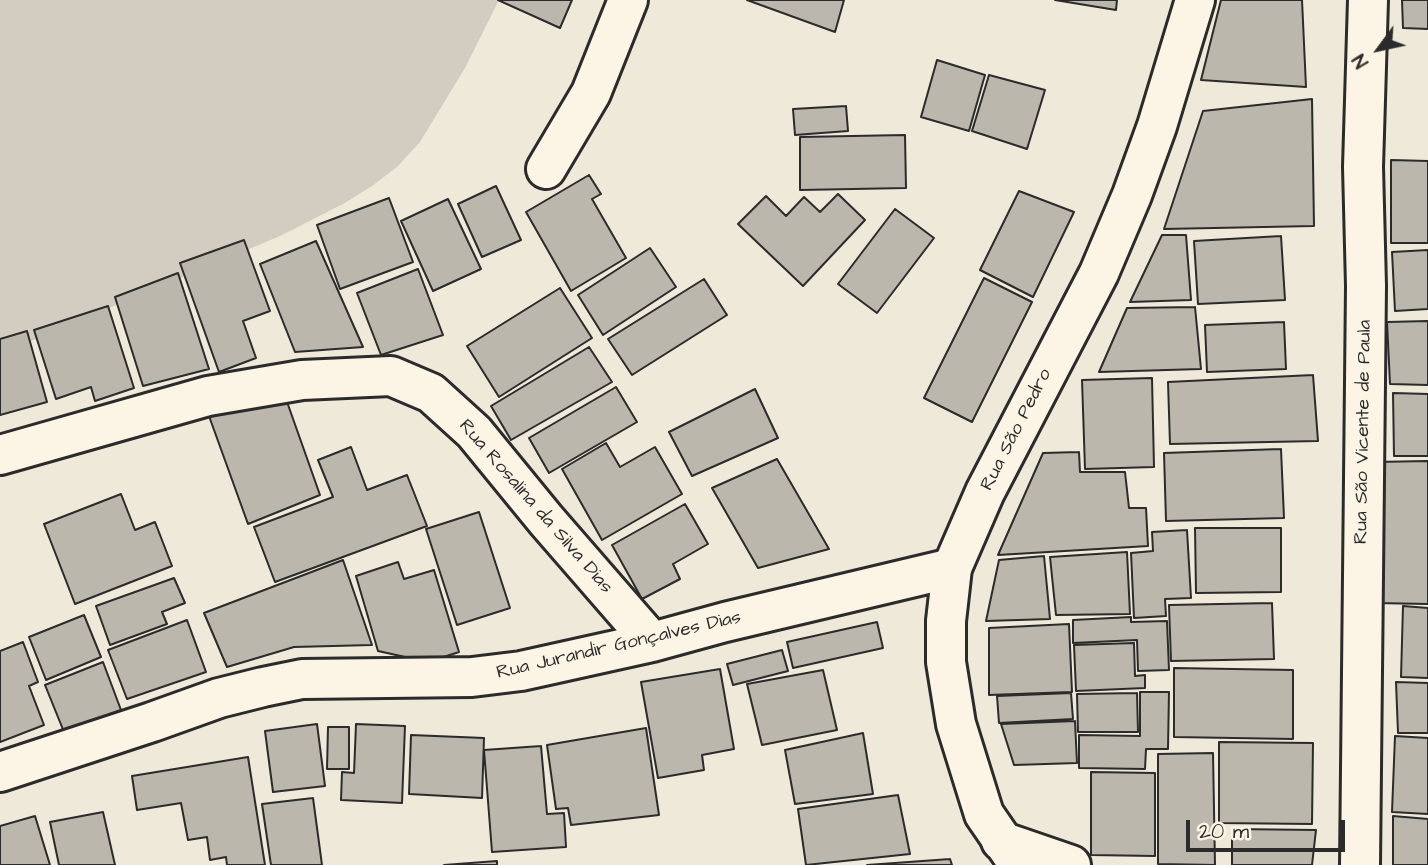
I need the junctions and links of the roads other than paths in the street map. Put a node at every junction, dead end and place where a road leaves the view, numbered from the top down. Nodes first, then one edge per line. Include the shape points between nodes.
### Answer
1 (628, 0) edge
2 (1195, 0) edge
3 (1368, 0) edge
4 (546, 169) dead end
5 (0, 455) edge
6 (952, 568) junction
7 (652, 642) junction
8 (0, 772) edge
9 (1010, 853) edge
10 (1071, 865) edge
11 (1360, 865) edge

1 - 4 street via 591,93
2 - 6 street, Rua São Pedro via 1157,126 1099,272 985,492
3 - 11 street, Rua São Vicente de Paula
5 - 7 street, Rua Rosalina da Silva Dias via 208,396 302,380 391,376 431,393 474,432
6 - 7 street, Rua Jurandir Gonçalves Dias
6 - 9 street, Rua São Pedro via 946,662 956,724 984,814
7 - 8 street, Rua Jurandir Gonçalves Dias via 472,677 289,681 219,698
9 - 10 street

